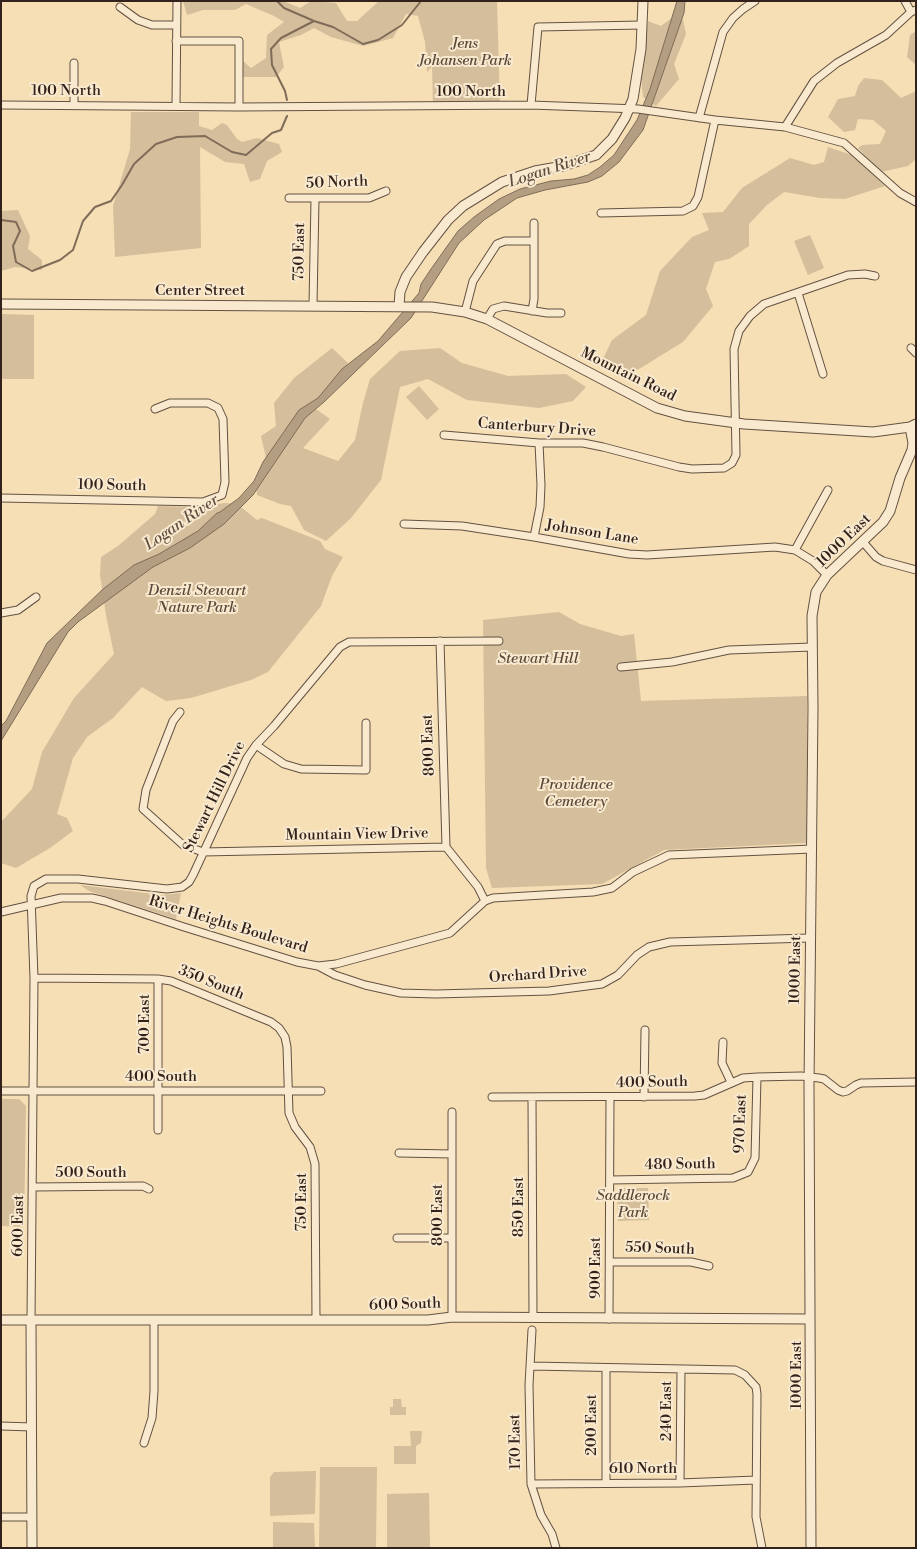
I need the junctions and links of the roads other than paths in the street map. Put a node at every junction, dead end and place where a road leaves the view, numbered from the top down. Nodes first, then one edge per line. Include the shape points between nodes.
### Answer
1 (177, 1) edge
2 (643, 1) edge
3 (755, 1) edge
4 (904, 1) edge
5 (120, 7) dead end
6 (913, 11) edge
7 (176, 25) junction
8 (642, 25) junction
9 (176, 41) junction
10 (74, 63) dead end
11 (1, 104) edge
12 (74, 105) junction
13 (531, 105) junction
14 (176, 106) junction
15 (239, 107) junction
16 (630, 108) junction
17 (699, 118) junction
18 (715, 120) junction
19 (785, 127) junction
20 (386, 191) dead end
21 (289, 198) dead end
22 (314, 198) junction
23 (916, 202) edge
24 (600, 213) dead end
25 (534, 223) dead end
26 (534, 241) junction
27 (875, 276) dead end
28 (798, 292) junction
29 (1, 304) edge
30 (313, 305) junction
31 (399, 306) junction
32 (532, 311) junction
33 (465, 312) junction
34 (561, 313) dead end
35 (487, 319) junction
36 (823, 374) dead end
37 (155, 409) dead end
38 (736, 422) junction
39 (913, 426) edge
40 (444, 434) dead end
41 (539, 443) junction
42 (828, 490) dead end
43 (1, 498) edge
44 (404, 524) dead end
45 (534, 537) junction
46 (862, 542) junction
47 (795, 550) junction
48 (916, 570) edge
49 (827, 575) junction
50 (36, 597) dead end
51 (1, 613) edge
52 (499, 640) dead end
53 (440, 642) junction
54 (812, 647) junction
55 (621, 667) dead end
56 (180, 712) dead end
57 (366, 723) dead end
58 (256, 744) junction
59 (446, 847) junction
60 (812, 849) junction
61 (203, 852) junction
62 (485, 901) junction
63 (31, 904) junction
64 (1, 912) edge
65 (810, 938) junction
66 (318, 966) junction
67 (34, 978) junction
68 (158, 979) junction
69 (645, 1030) dead end
70 (723, 1042) dead end
71 (756, 1077) junction
72 (809, 1077) junction
73 (731, 1082) junction
74 (916, 1082) edge
75 (34, 1090) junction
76 (1, 1091) edge
77 (158, 1091) junction
78 (288, 1091) junction
79 (322, 1091) dead end
80 (532, 1097) junction
81 (610, 1097) junction
82 (644, 1097) junction
83 (492, 1098) dead end
84 (452, 1112) dead end
85 (158, 1130) dead end
86 (399, 1153) dead end
87 (452, 1154) junction
88 (748, 1172) joint
89 (610, 1180) junction
90 (33, 1187) junction
91 (149, 1189) dead end
92 (396, 1238) dead end
93 (452, 1238) junction
94 (610, 1262) junction
95 (709, 1266) dead end
96 (452, 1317) junction
97 (533, 1317) junction
98 (609, 1319) junction
99 (810, 1319) junction
100 (1, 1320) edge
101 (31, 1320) junction
102 (154, 1320) junction
103 (316, 1320) junction
104 (532, 1330) dead end
105 (531, 1366) junction
106 (606, 1368) junction
107 (681, 1370) junction
108 (1, 1426) edge
109 (32, 1427) junction
110 (144, 1443) dead end
111 (756, 1480) junction
112 (606, 1483) junction
113 (680, 1483) junction
114 (531, 1484) junction
115 (1, 1517) edge
116 (32, 1517) junction
117 (32, 1548) edge
118 (556, 1548) edge
119 (762, 1548) edge
120 (811, 1548) edge

1 - 7 street
2 - 8 street
3 - 17 street via 733,18 723,32
4 - 6 street
5 - 7 street via 138,20 152,25
6 - 19 street via 886,35 837,63 814,81
7 - 9 street
8 - 13 street via 538,27
8 - 16 street
9 - 14 street
9 - 15 street via 239,41
10 - 12 street
11 - 12 street, 100 North
12 - 14 street, 100 North
13 - 15 street, 100 North
13 - 16 street, 100 North
14 - 15 street, 100 North
16 - 17 street, 100 North
16 - 31 street via 612,139 596,155 502,182 463,206 448,220 406,277
17 - 18 street, 100 North
18 - 19 street, 100 North
18 - 24 street via 698,197 693,206 683,210
19 - 23 street, 100 North via 844,143 900,193
20 - 22 street, 50 North via 369,198
21 - 22 street, 50 North
22 - 30 street, 750 East
25 - 26 street
26 - 32 street
26 - 33 street via 497,244 473,281
27 - 28 street, Canterbury Drive via 848,275
28 - 36 street
28 - 38 street, Canterbury Drive via 764,304 740,331 734,349
29 - 30 street, Center Street
30 - 31 street, Center Street
31 - 33 street, Mountain Road
32 - 34 street
32 - 35 street via 504,306 493,309
33 - 35 street, Mountain Road
35 - 38 street, Mountain Road via 657,408 685,416
37 - 43 street, 100 South via 170,403 208,403 218,408 223,419 225,482 222,496 203,502
38 - 39 street, Mountain Road via 873,432
38 - 41 street, Canterbury Drive via 736,455 732,464 724,468 679,467 583,443
39 - 46 street, 1000 East via 912,450 890,511
40 - 41 street, Canterbury Drive
41 - 45 street via 540,507
42 - 47 street
44 - 45 street, Johnson Lane via 462,526
45 - 47 street, Johnson Lane via 648,555 775,547
46 - 48 street via 883,562
46 - 49 street, 1000 East
47 - 49 street, Johnson Lane via 814,561
49 - 54 street, 1000 East via 816,592 813,604
50 - 51 street via 18,610
52 - 53 street, Stewart Hill Drive
53 - 58 street, Stewart Hill Drive via 348,642 340,647
53 - 59 street, 800 East
54 - 55 street via 729,650 672,662
54 - 60 street, 1000 East
56 - 61 street via 173,721 146,790 143,809 183,845
57 - 58 street via 366,770 301,769 284,764
58 - 61 street, Stewart Hill Drive
59 - 61 street, Mountain View Drive
59 - 62 street, Mountain View Drive via 478,887
60 - 62 street via 669,855 633,872 612,888
60 - 65 street, 1000 East
61 - 63 street, Stewart Hill Drive via 189,882 182,887 167,889 78,879 46,879 34,886
62 - 66 street, River Heights Boulevard via 450,934
63 - 64 street, River Heights Boulevard
63 - 66 street, River Heights Boulevard via 61,898 92,898
63 - 67 street, 600 East
65 - 66 street, Orchard Drive via 670,942 649,946 618,975 602,984 549,991 401,993 365,985
65 - 72 street, 1000 East
67 - 68 street, 350 South
67 - 75 street, 600 East
68 - 77 street, 700 East
68 - 78 street, 350 South via 271,1022 278,1028 287,1047
69 - 82 street
70 - 73 street via 722,1063
71 - 72 street, 400 South
71 - 73 street, 400 South
71 - 88 street, 970 East via 755,1158
72 - 74 street, 400 South via 824,1080 843,1092 861,1083
72 - 99 street, 1000 East
73 - 82 street, 400 South via 704,1095
75 - 76 street, 400 South
75 - 77 street, 400 South
75 - 90 street, 600 East
77 - 78 street, 400 South
77 - 85 street, 700 East
78 - 79 street, 400 South
78 - 103 street, 750 East via 289,1113 310,1147 315,1164
80 - 81 street, 400 South
80 - 83 street, 400 South
80 - 97 street, 850 East
81 - 82 street, 400 South
81 - 89 street, 900 East
84 - 87 street, 800 East
86 - 87 street
87 - 93 street, 800 East
88 - 89 street, 480 South via 733,1178
89 - 94 street, 900 East
90 - 91 street, 500 South via 144,1186
90 - 101 street, 600 East
92 - 93 street
93 - 96 street, 800 East
94 - 95 street, 550 South via 691,1262
94 - 98 street, 900 East
96 - 97 street, 600 South
96 - 103 street, 600 South
97 - 98 street, 600 South
98 - 99 street, 600 South
99 - 120 street, 1000 East
100 - 101 street, 600 South
101 - 102 street, 600 South
101 - 109 street, 600 East
102 - 103 street, 600 South
102 - 110 street via 152,1418
104 - 105 street, 170 East
105 - 106 street
105 - 114 street, 170 East
106 - 107 street
106 - 112 street, 200 East
107 - 111 street via 735,1370 752,1381 757,1394
107 - 113 street, 240 East
108 - 109 street
109 - 116 street, 600 East
111 - 113 street, 610 North
111 - 119 street via 756,1518
112 - 113 street, 610 North
112 - 114 street, 610 North
114 - 118 street, 170 East
115 - 116 street
116 - 117 street, 600 East

